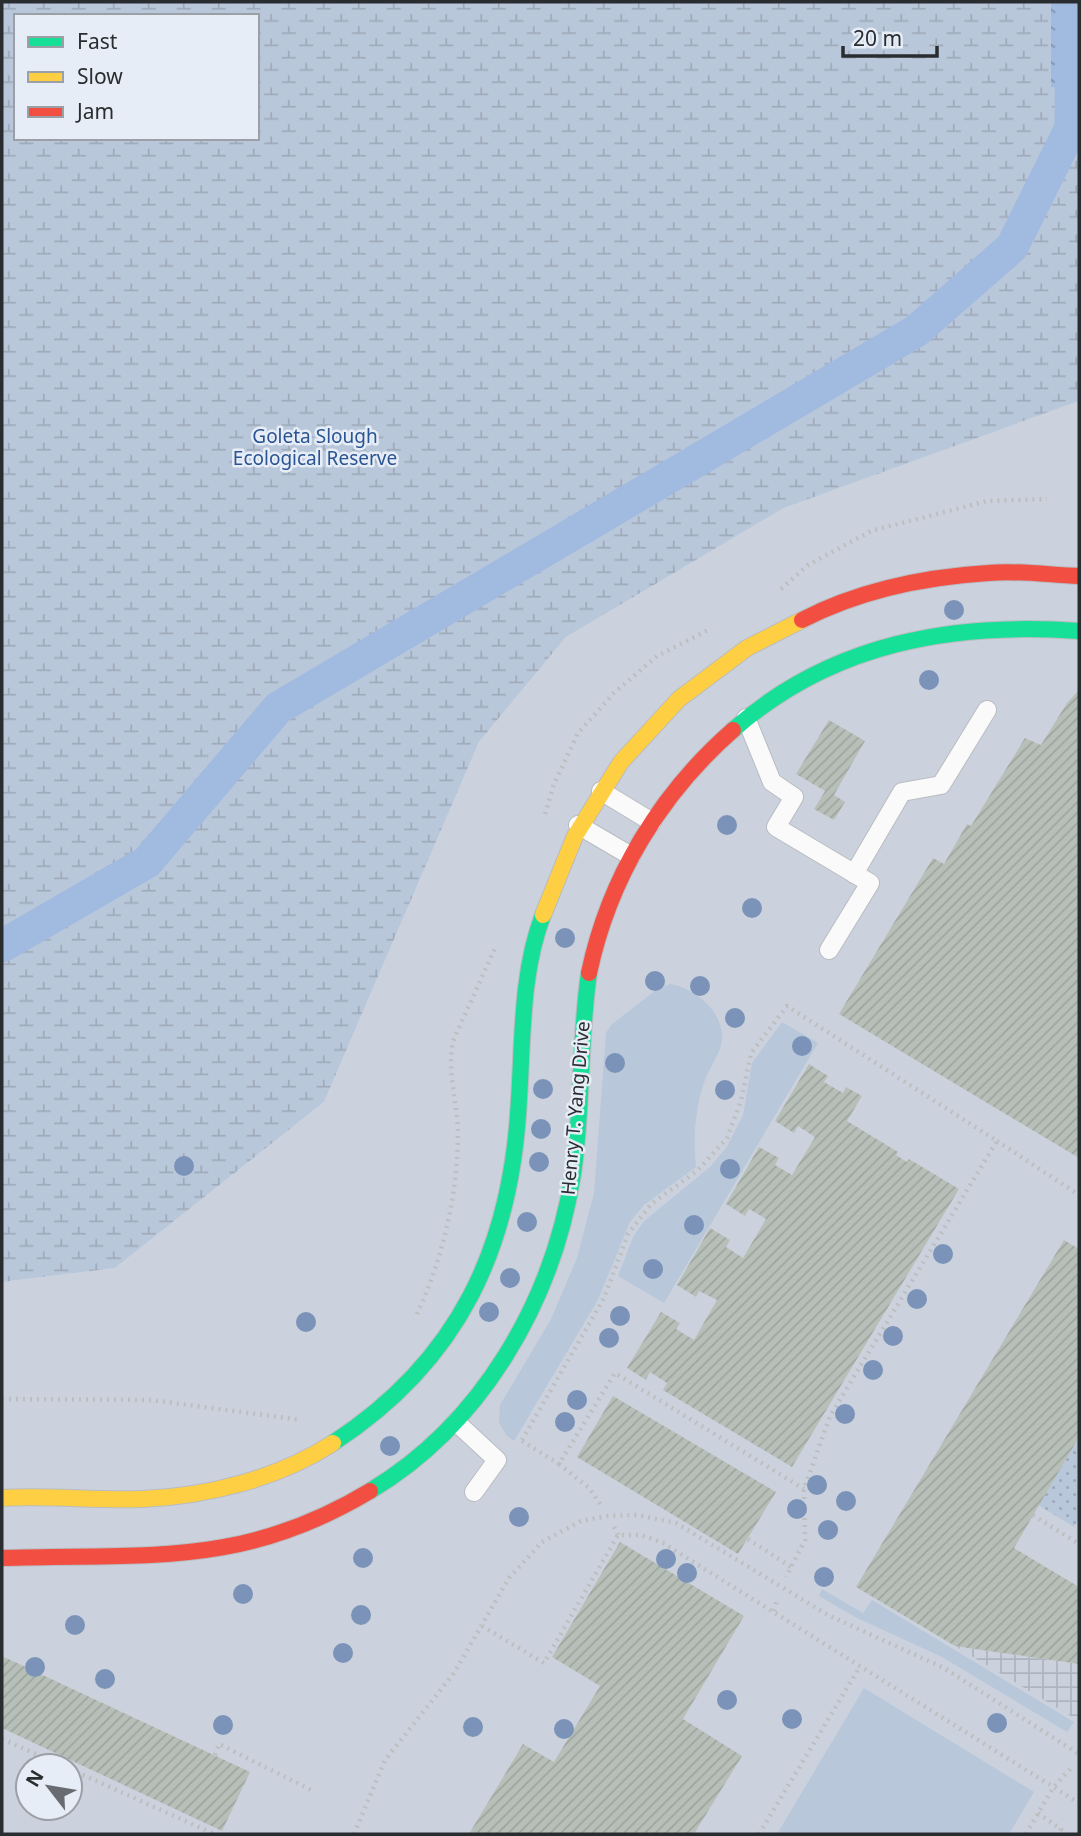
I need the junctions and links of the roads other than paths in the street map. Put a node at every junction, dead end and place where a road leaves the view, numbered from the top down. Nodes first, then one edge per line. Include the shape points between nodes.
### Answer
1 (1079, 576) edge
2 (1079, 631) edge
3 (987, 710) dead end
4 (746, 718) junction
5 (600, 790) junction
6 (652, 822) junction
7 (578, 825) junction
8 (631, 856) junction
9 (854, 874) junction
10 (829, 950) dead end
11 (456, 1422) junction
12 (474, 1492) dead end
13 (2, 1498) edge
14 (2, 1558) edge

1 - 5 main road via 996,572 938,577 844,599 800,618 756,641 687,692
2 - 4 main road, Henry T. Yang Drive via 992,629 906,639 822,670
3 - 9 lane via 941,785 902,792
4 - 6 main road, Henry T. Yang Drive via 712,747
4 - 9 lane via 772,782 794,797 776,827
5 - 6 lane
5 - 7 main road
6 - 8 main road, Henry T. Yang Drive
7 - 8 lane
7 - 13 main road via 541,918 529,965 514,1161 502,1223 472,1300 411,1382 328,1447 234,1485 141,1499
8 - 11 main road, Henry T. Yang Drive via 602,924 584,999 573,1173 545,1284 518,1340
9 - 10 lane via 870,883
11 - 12 lane via 497,1460
11 - 14 main road, Henry T. Yang Drive via 383,1485 280,1536 217,1553 145,1559

